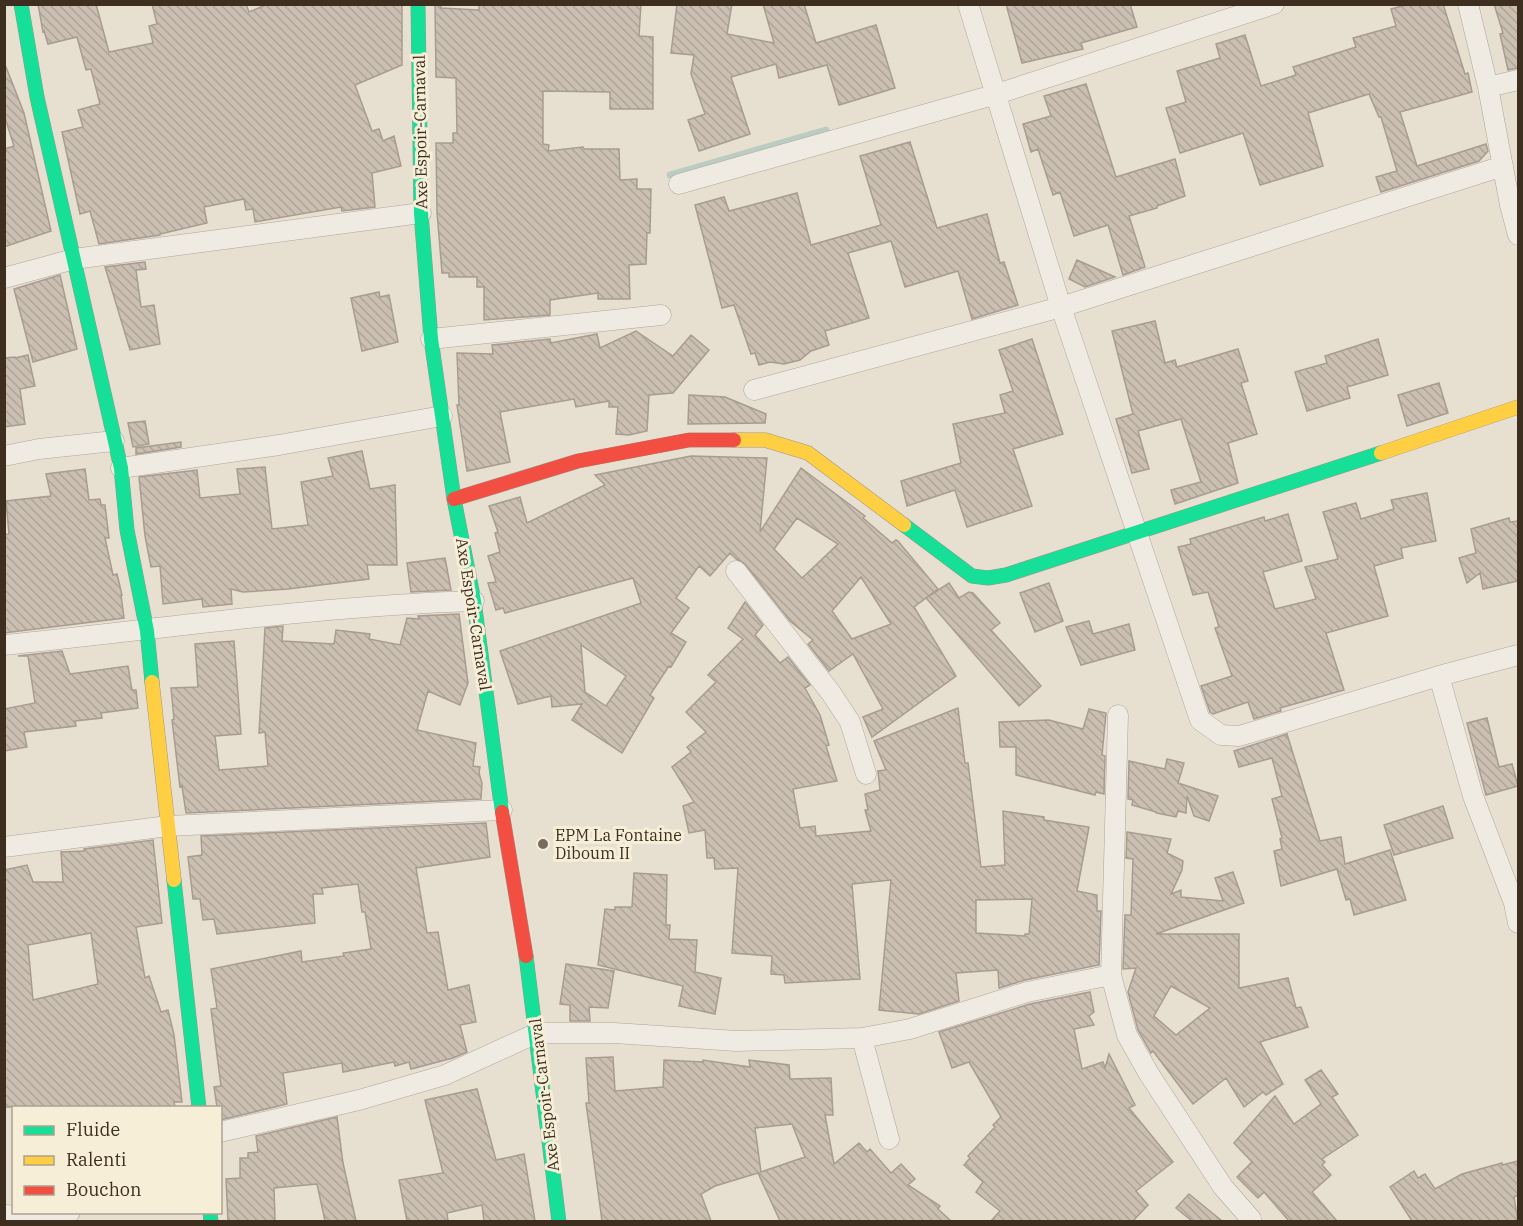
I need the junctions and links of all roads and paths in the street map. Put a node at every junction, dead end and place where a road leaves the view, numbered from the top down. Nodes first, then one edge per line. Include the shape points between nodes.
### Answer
1 (21, 4) edge
2 (418, 4) edge
3 (968, 4) edge
4 (1274, 4) edge
5 (1468, 4) edge
6 (1518, 80) edge
7 (1488, 87) junction
8 (997, 94) junction
9 (1503, 166) junction
10 (679, 184) dead end
11 (1514, 204) edge
12 (422, 213) junction
13 (1518, 235) edge
14 (74, 259) junction
15 (4, 278) edge
16 (1061, 307) junction
17 (661, 315) dead end
18 (431, 339) junction
19 (754, 390) dead end
20 (1518, 407) edge
21 (442, 416) junction
22 (114, 441) junction
23 (4, 456) edge
24 (121, 468) junction
25 (454, 499) junction
26 (1139, 533) junction
27 (736, 571) dead end
28 (474, 600) junction
29 (147, 631) junction
30 (4, 645) edge
31 (1518, 655) edge
32 (1439, 676) junction
33 (1118, 715) dead end
34 (866, 774) dead end
35 (502, 810) junction
36 (168, 826) junction
37 (4, 847) edge
38 (1516, 903) edge
39 (1518, 923) edge
40 (1111, 975) junction
41 (537, 1033) junction
42 (862, 1038) junction
43 (199, 1106) edge
44 (222, 1132) edge
45 (889, 1139) dead end
46 (46, 1214) edge
47 (4, 1215) edge
48 (1251, 1219) dead end
49 (559, 1221) edge

1 - 14 street
2 - 12 street, Axe Espoir-Carnaval
3 - 8 street
4 - 8 street
5 - 7 street
6 - 7 street
7 - 9 street
8 - 10 street
8 - 16 street
9 - 11 street
9 - 16 street
11 - 13 street
12 - 14 street
12 - 18 street, Axe Espoir-Carnaval
14 - 15 street
14 - 22 street
16 - 19 street
16 - 26 street
17 - 18 street
18 - 21 street, Axe Espoir-Carnaval
20 - 26 street
21 - 24 street
21 - 25 street, Axe Espoir-Carnaval
22 - 23 street
22 - 24 street
24 - 29 street via 127,530
25 - 26 street via 578,461 689,440 765,440 808,453 972,576 1006,575
25 - 28 street, Axe Espoir-Carnaval
26 - 32 street via 1200,720 1221,735 1239,736
27 - 34 street via 850,722
28 - 29 street via 271,615
28 - 35 street, Axe Espoir-Carnaval
29 - 30 street
29 - 36 street
31 - 32 street
32 - 38 street via 1473,796
33 - 40 street
35 - 36 street
35 - 41 street, Axe Espoir-Carnaval
36 - 37 street
36 - 43 street
38 - 39 street
40 - 42 street via 1027,992 910,1029
40 - 48 street via 1127,1035 1149,1074 1223,1186
41 - 42 street via 614,1033 736,1041
41 - 44 street via 445,1075 348,1103
41 - 49 street, Axe Espoir-Carnaval
42 - 45 street
46 - 47 street

